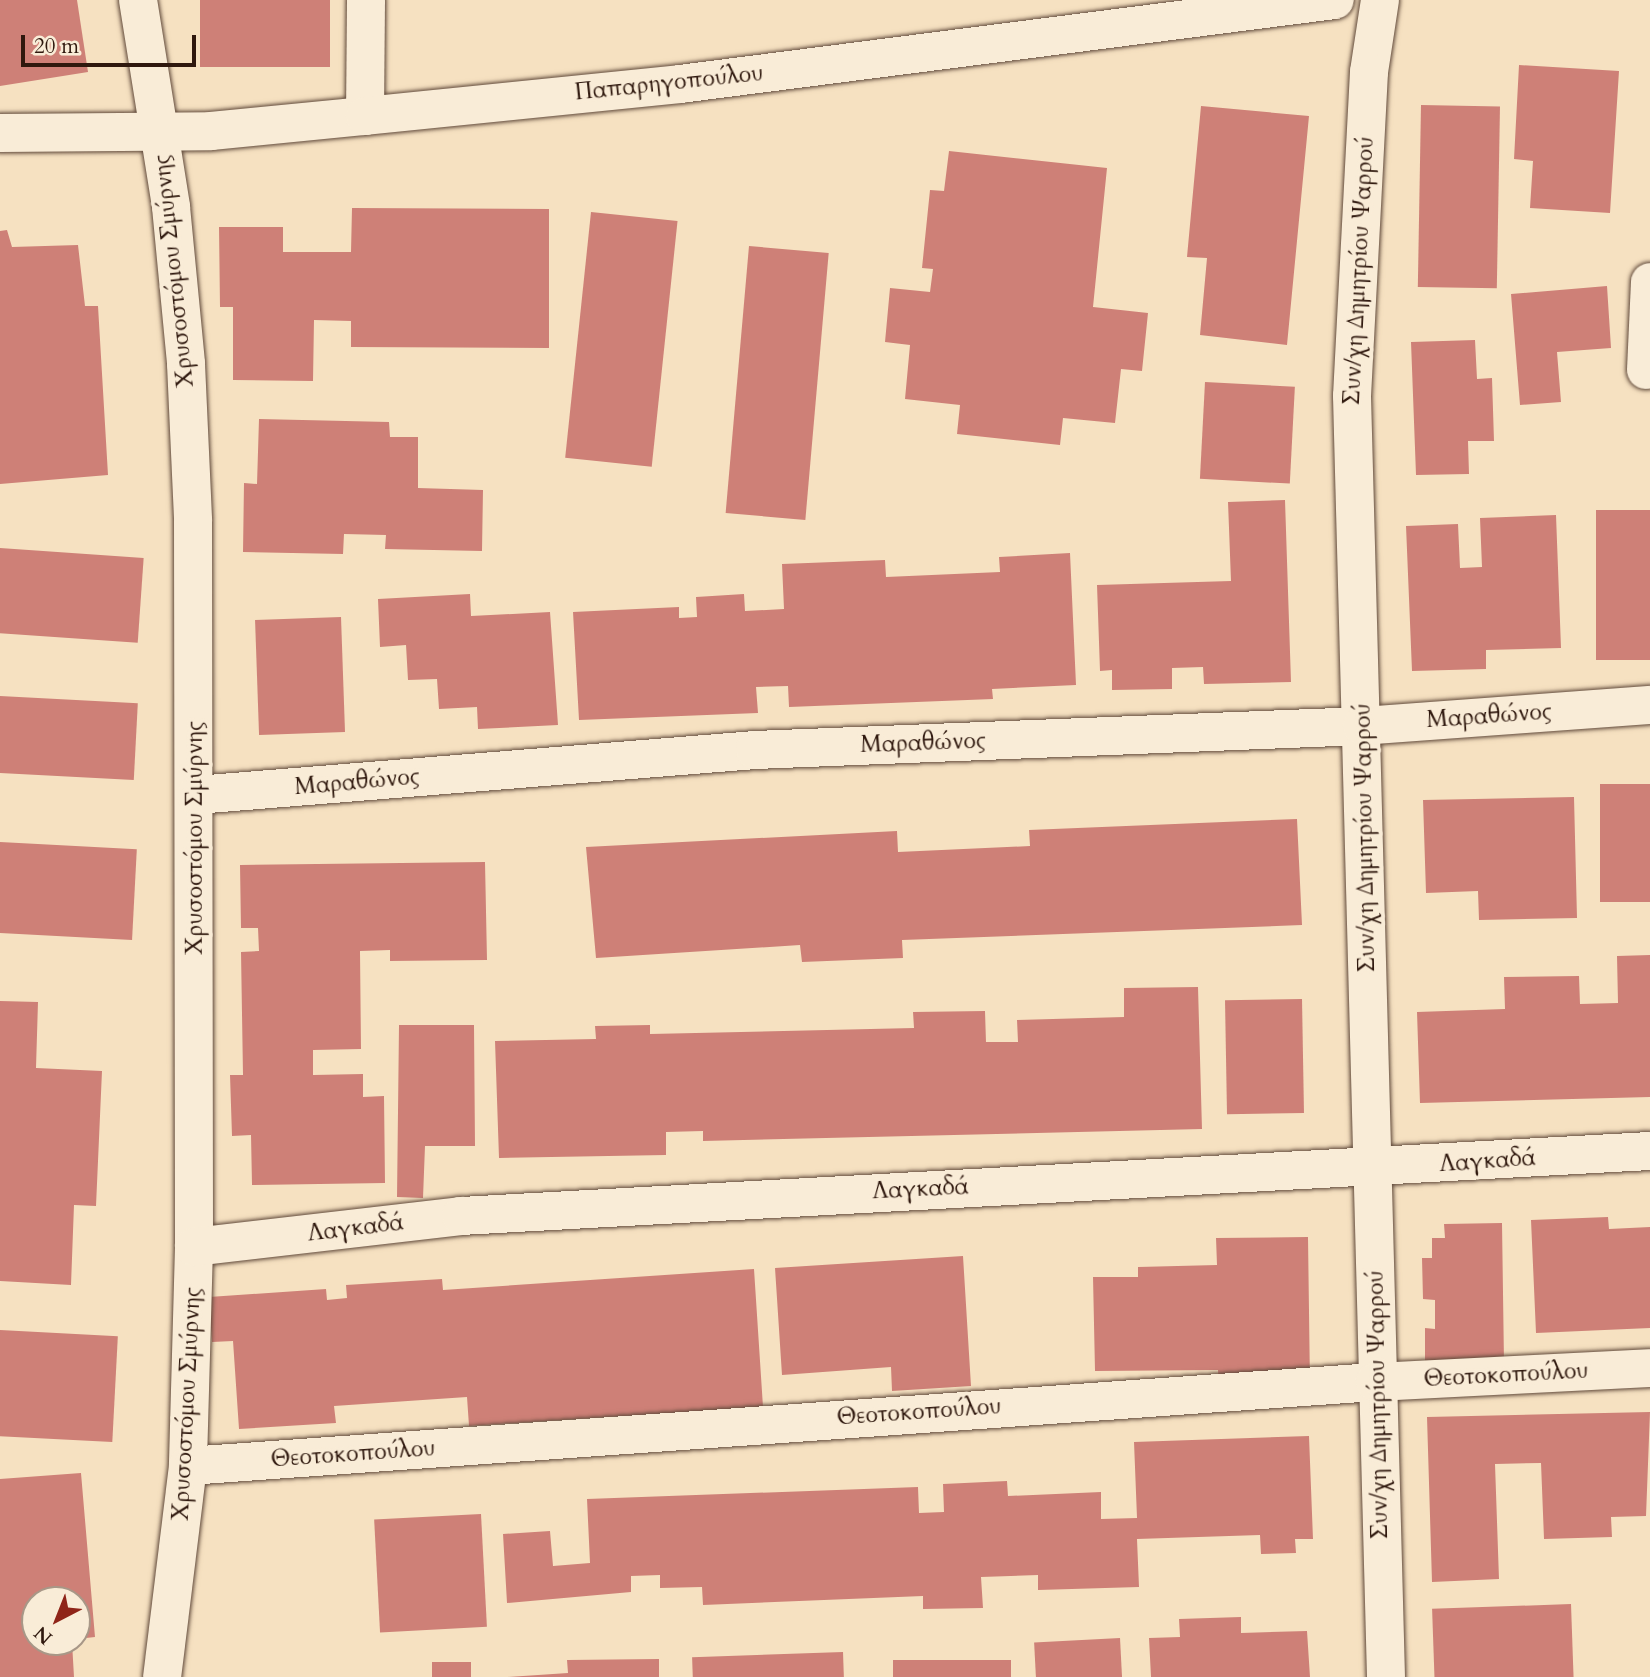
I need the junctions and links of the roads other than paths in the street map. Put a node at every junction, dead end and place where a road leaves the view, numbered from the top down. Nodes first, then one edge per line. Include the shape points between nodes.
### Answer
1 (138, 0) edge
2 (366, 0) edge
3 (1335, 0) edge
4 (1380, 0) edge
5 (365, 116) junction
6 (159, 128) junction
7 (0, 133) edge
8 (1650, 282) edge
9 (1646, 370) dead end
10 (1650, 705) edge
11 (1362, 726) junction
12 (196, 795) junction
13 (1650, 1151) edge
14 (1376, 1168) junction
15 (194, 1247) junction
16 (1650, 1368) edge
17 (1375, 1382) junction
18 (188, 1466) junction
19 (162, 1677) edge
20 (1386, 1677) edge

1 - 6 street, Χρυσοστόμου Σμύρνης
2 - 5 street
3 - 5 street, Παπαρηγοπούλου via 693,82
4 - 11 street, Συν/χη Δημητρίου Ψαρρού via 1369,72 1352,396
5 - 6 street, Παπαρηγοπούλου via 211,131
6 - 7 street, Παπαρηγοπούλου
6 - 12 street, Χρυσοστόμου Σμύρνης via 186,364
8 - 9 street
10 - 11 street, Μαραθώνος
11 - 12 street, Μαραθώνος via 755,750
11 - 14 street, Συν/χη Δημητρίου Ψαρρού
12 - 15 street, Χρυσοστόμου Σμύρνης
13 - 14 street, Λαγκαδά
14 - 15 street, Λαγκαδά via 758,1196 461,1216
14 - 17 street, Συν/χη Δημητρίου Ψαρρού
15 - 18 street, Χρυσοστόμου Σμύρνης
16 - 17 street, Θεοτοκοπούλου
17 - 18 street, Θεοτοκοπούλου
17 - 20 street, Συν/χη Δημητρίου Ψαρρού
18 - 19 street, Χρυσοστόμου Σμύρνης

